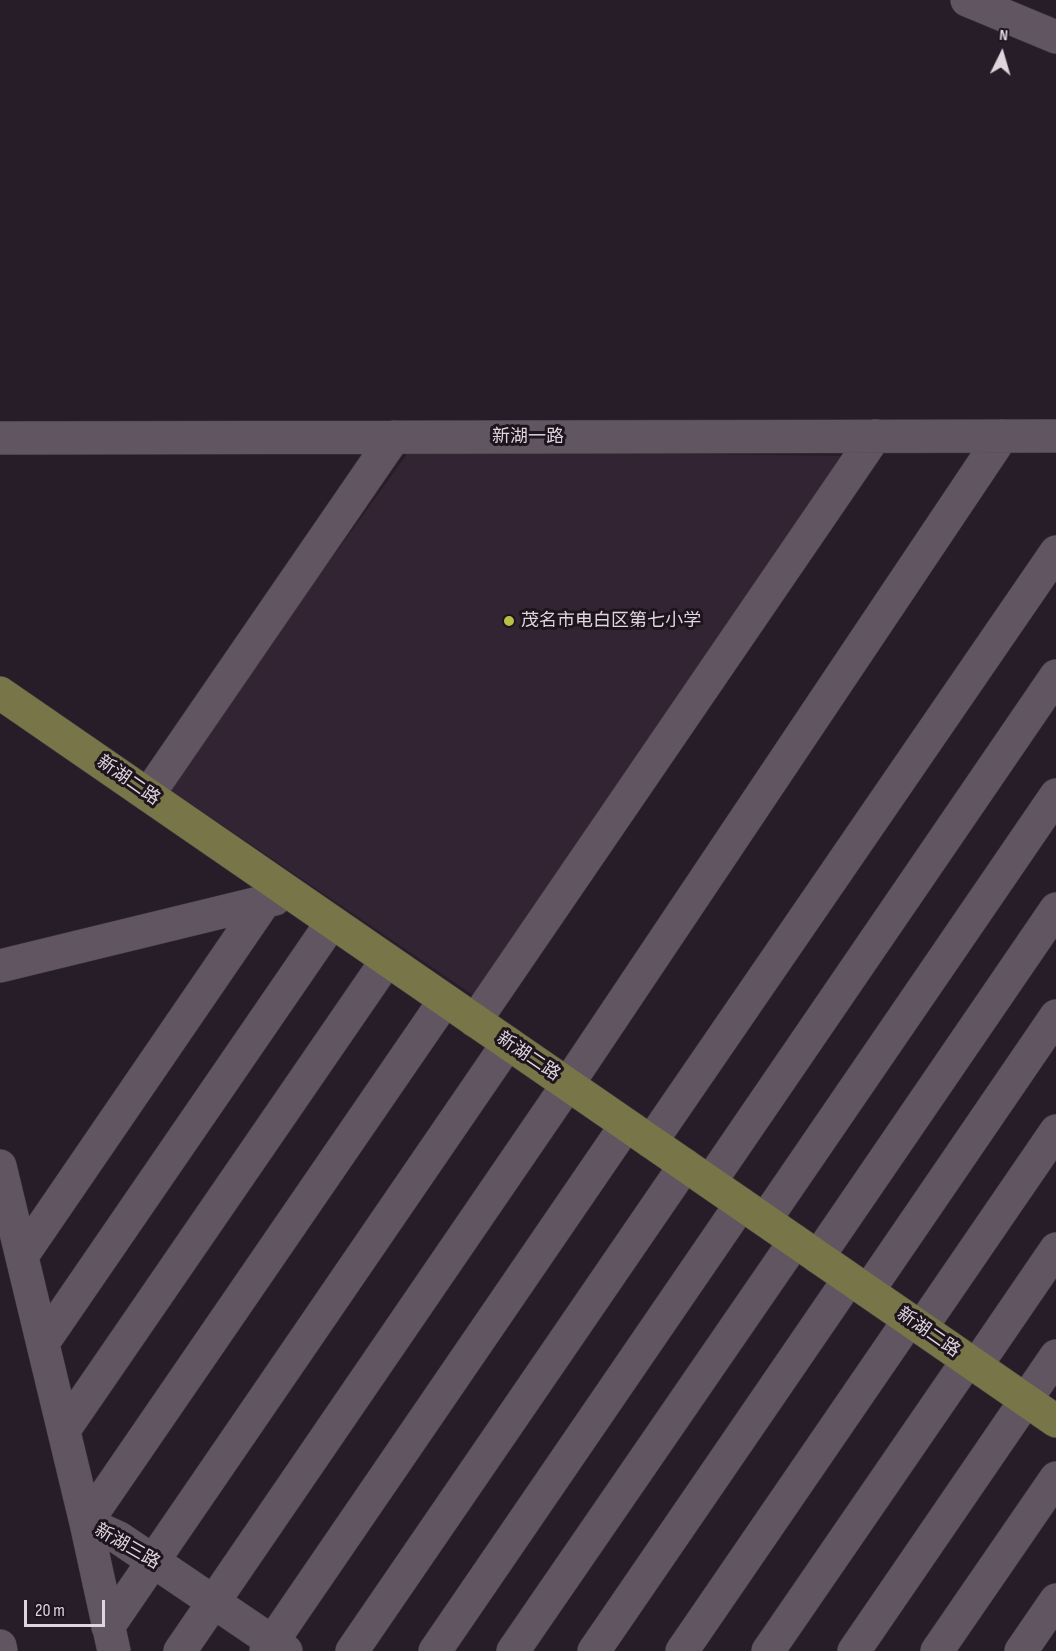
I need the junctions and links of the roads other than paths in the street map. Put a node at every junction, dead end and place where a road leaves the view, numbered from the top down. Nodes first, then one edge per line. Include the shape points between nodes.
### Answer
1 (967, 0) edge
2 (1056, 38) edge
3 (875, 436) junction
4 (1002, 436) junction
5 (1056, 436) edge
6 (394, 437) junction
7 (0, 438) edge
8 (1056, 552) edge
9 (1056, 676) edge
10 (0, 693) edge
11 (148, 795) junction
12 (1056, 795) edge
13 (279, 898) junction
14 (1056, 909) edge
15 (332, 922) junction
16 (387, 960) junction
17 (0, 966) edge
18 (445, 1000) junction
19 (1056, 1016) edge
20 (475, 1020) junction
21 (508, 1043) junction
22 (568, 1084) junction
23 (1056, 1131) edge
24 (639, 1133) junction
25 (0, 1166) edge
26 (697, 1174) junction
27 (753, 1212) junction
28 (806, 1249) junction
29 (1056, 1249) edge
30 (22, 1256) junction
31 (859, 1285) junction
32 (915, 1324) junction
33 (43, 1344) junction
34 (1056, 1356) edge
35 (972, 1363) junction
36 (1026, 1400) junction
37 (1056, 1421) edge
38 (64, 1430) junction
39 (1056, 1478) edge
40 (86, 1523) junction
41 (153, 1561) junction
42 (1056, 1600) edge
43 (214, 1602) junction
44 (111, 1639) edge
45 (0, 1646) edge
46 (275, 1648) edge
47 (1, 1651) edge
48 (180, 1651) edge
49 (352, 1651) edge
50 (435, 1651) edge
51 (513, 1651) edge
52 (594, 1651) edge
53 (682, 1651) edge
54 (768, 1651) edge
55 (854, 1651) edge
56 (937, 1651) edge
57 (1021, 1651) edge

1 - 2 street
3 - 4 street, 新湖一路
3 - 6 street, 新湖一路
3 - 20 street
4 - 5 street, 新湖一路
4 - 22 street
6 - 7 street, 新湖一路
6 - 11 street
8 - 24 street
9 - 26 street
10 - 11 main road, 新湖二路
11 - 13 main road, 新湖二路
12 - 27 street
13 - 15 main road, 新湖二路
13 - 17 street
13 - 30 street
14 - 28 street
15 - 16 main road, 新湖二路
15 - 33 street
16 - 18 main road, 新湖二路
16 - 38 street
18 - 20 main road, 新湖二路
18 - 40 street
19 - 31 street
20 - 21 main road, 新湖二路
21 - 22 main road, 新湖二路
21 - 41 street
22 - 24 main road, 新湖二路
22 - 43 street
23 - 32 street
24 - 26 main road, 新湖二路
24 - 46 street
25 - 30 street
26 - 27 main road, 新湖二路
26 - 49 street
27 - 28 main road, 新湖二路
27 - 50 street
28 - 31 main road, 新湖二路
28 - 51 street
29 - 35 street
30 - 33 street
31 - 32 main road, 新湖二路
31 - 52 street
32 - 35 main road, 新湖二路
32 - 53 street
33 - 38 street
34 - 36 street
35 - 36 main road, 新湖二路
35 - 54 street
36 - 37 main road, 新湖二路
36 - 55 street
38 - 40 street
39 - 56 street
40 - 41 street, 新湖三路 via 119,1538
40 - 44 street
41 - 43 street, 新湖三路
41 - 44 street
42 - 57 street
43 - 46 street, 新湖三路
43 - 48 street
45 - 47 street

